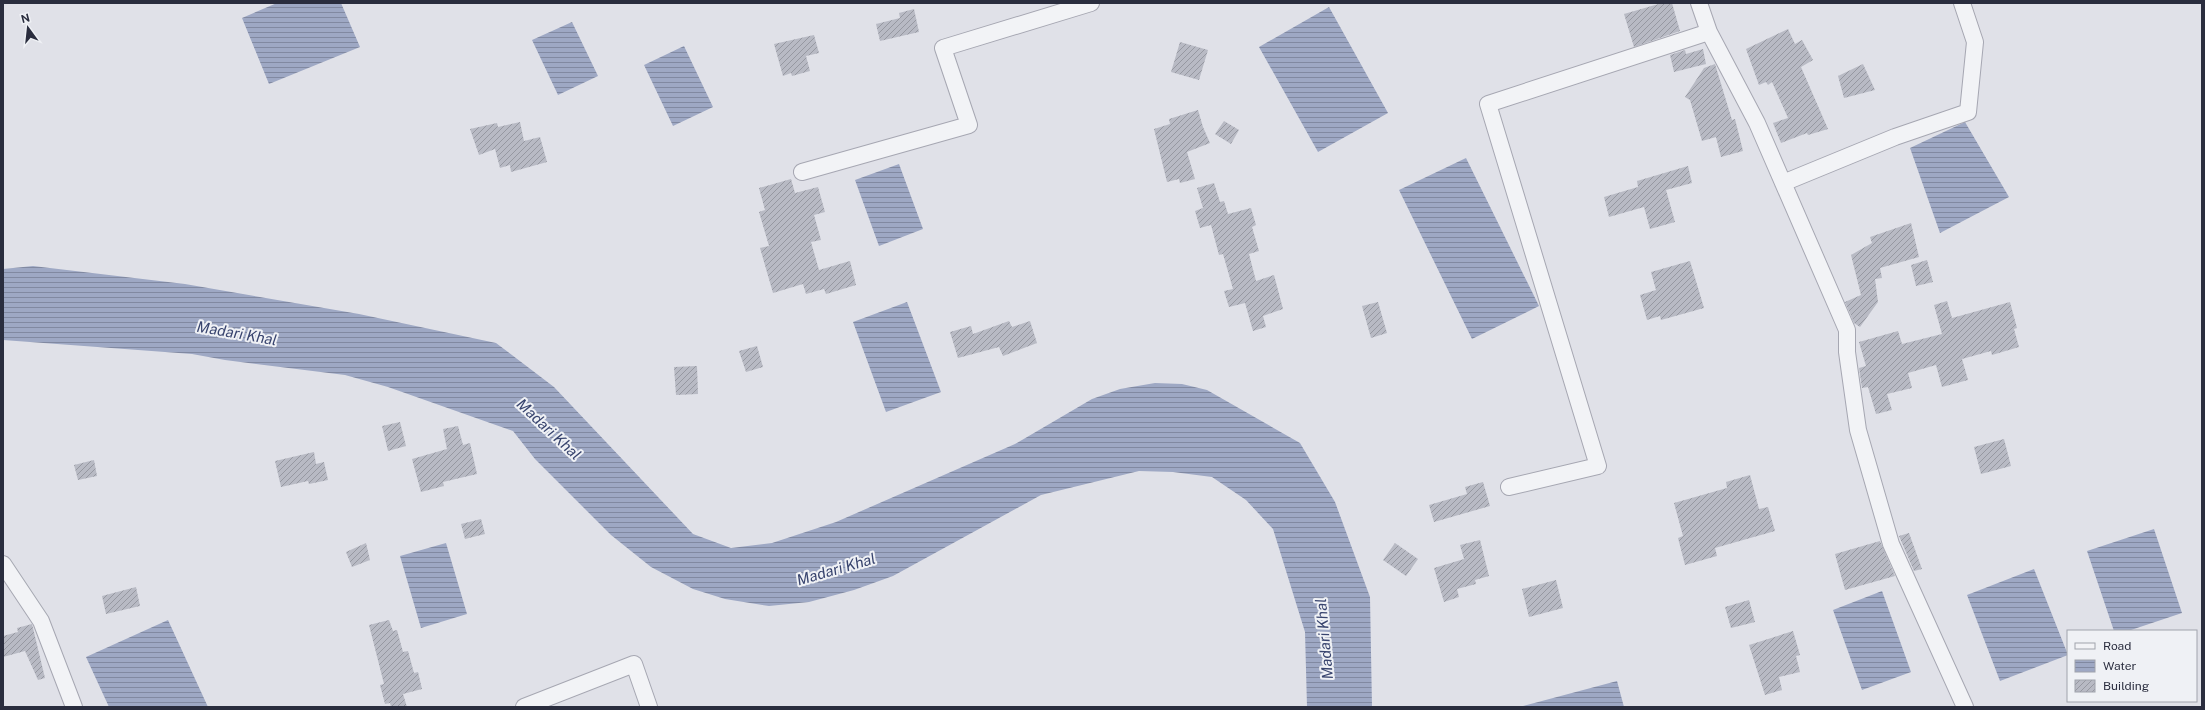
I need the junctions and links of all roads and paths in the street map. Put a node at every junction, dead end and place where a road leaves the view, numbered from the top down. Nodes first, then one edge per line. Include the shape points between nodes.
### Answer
1 (1090, 3) edge
2 (1699, 3) edge
3 (1962, 3) edge
4 (1709, 32) junction
5 (802, 172) dead end
6 (1783, 183) junction
7 (1509, 487) dead end
8 (3, 564) edge
9 (74, 707) edge
10 (524, 707) edge
11 (649, 707) edge
12 (1964, 707) edge

1 - 5 street via 943,48 969,125
2 - 4 street
3 - 6 street via 1975,42 1968,112 1894,137
4 - 6 street via 1757,122
4 - 7 street via 1488,104 1598,466
6 - 12 street via 1846,330 1858,430 1891,544
8 - 9 street via 41,621
10 - 11 street via 634,664

